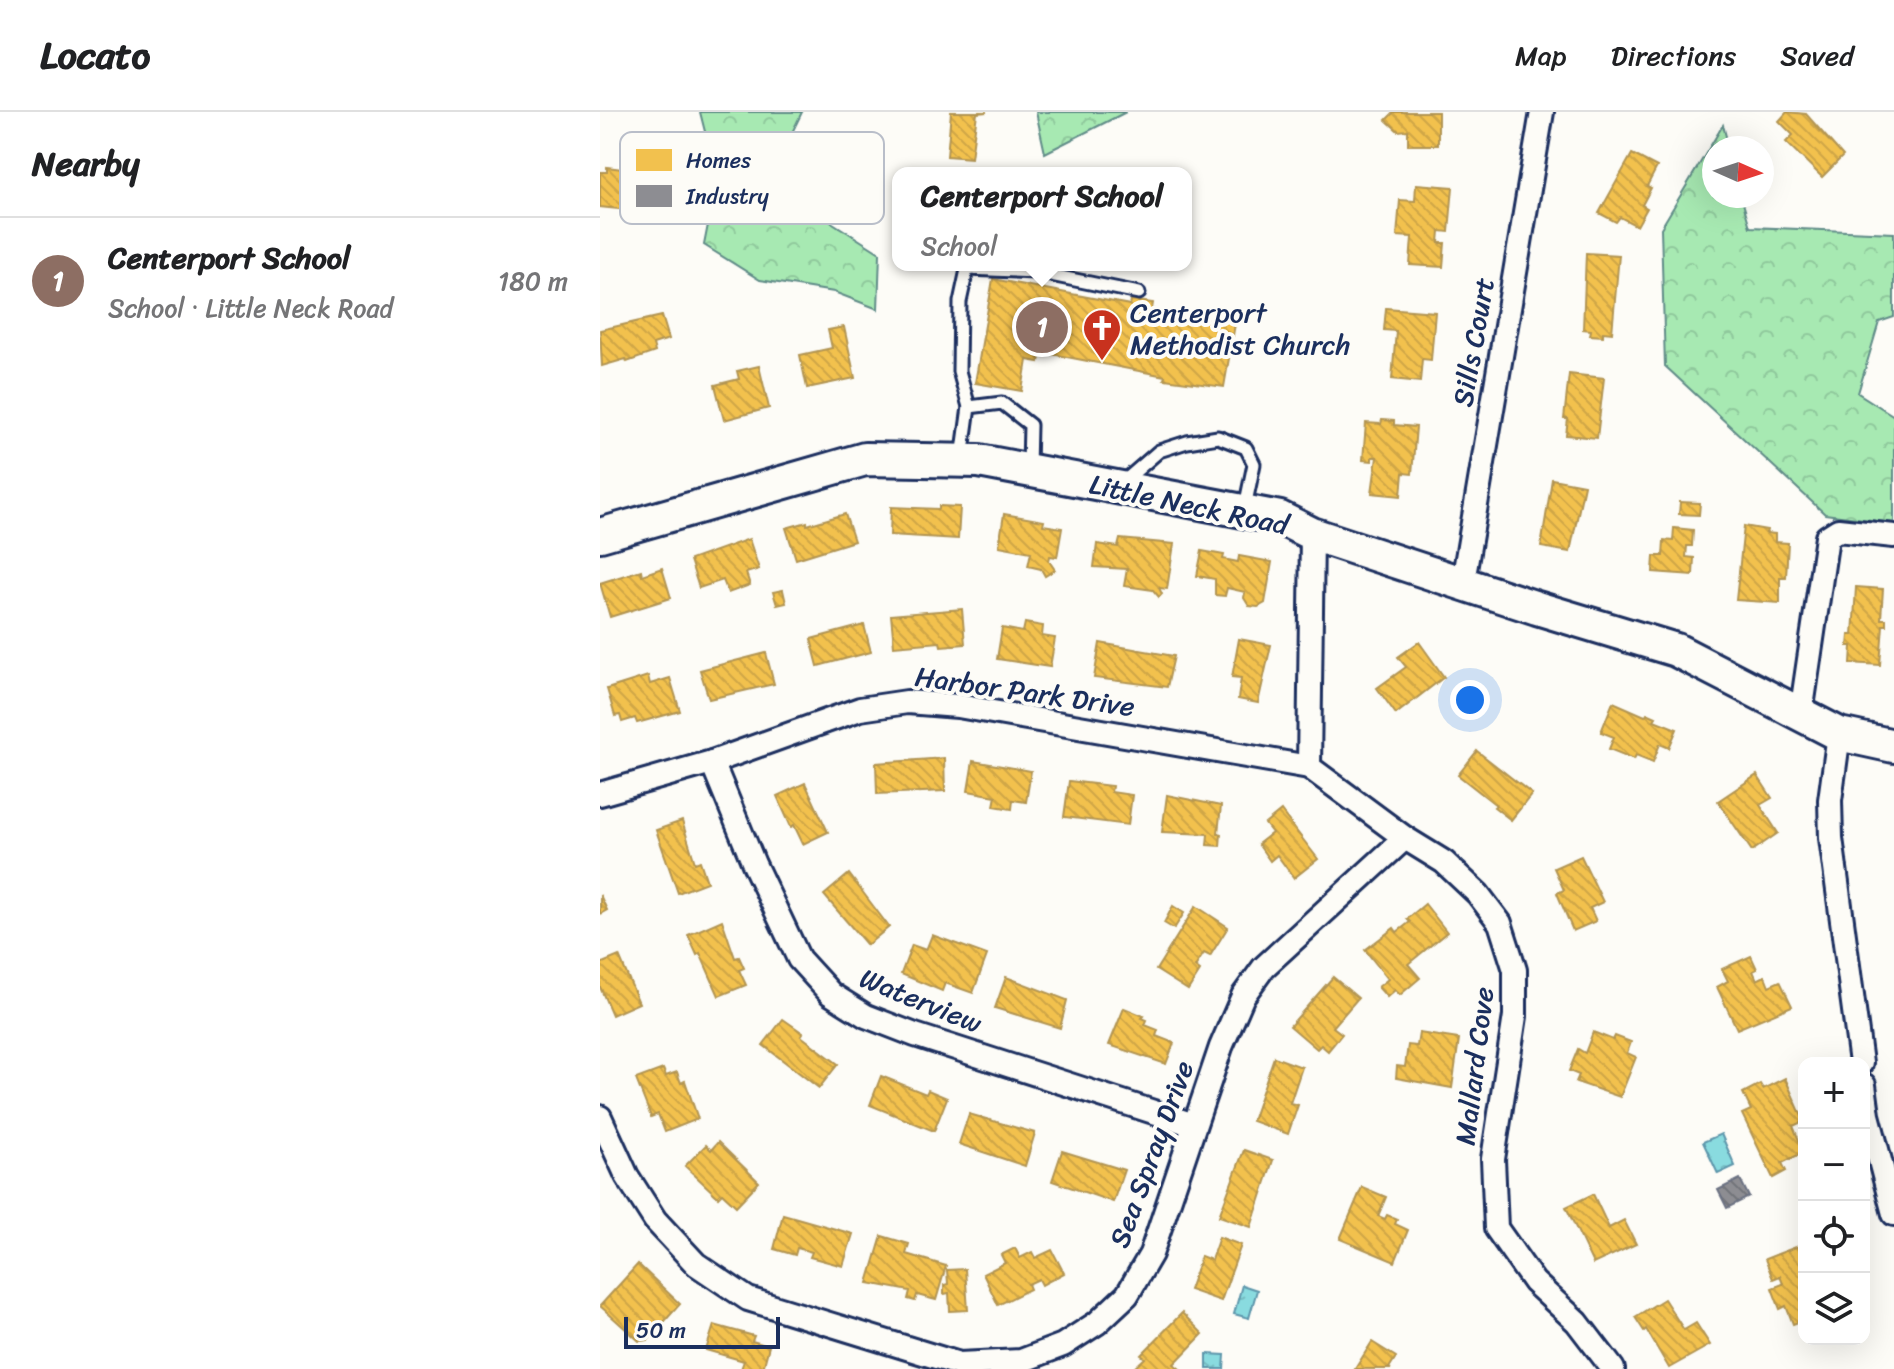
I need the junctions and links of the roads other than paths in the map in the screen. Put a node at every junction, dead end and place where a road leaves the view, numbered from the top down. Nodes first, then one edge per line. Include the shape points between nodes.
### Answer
1 (1542, 112) edge
2 (967, 271) edge
3 (1022, 271) edge
4 (1139, 293) dead end
5 (969, 407) junction
6 (962, 459) junction
7 (1029, 470) junction
8 (1117, 487) junction
9 (1244, 511) junction
10 (1312, 534) junction
11 (600, 535) edge
12 (1894, 536) edge
13 (1463, 582) junction
14 (1801, 714) junction
15 (1839, 734) junction
16 (1894, 746) edge
17 (712, 762) junction
18 (1309, 767) junction
19 (600, 794) edge
20 (1405, 838) junction
21 (1860, 1057) edge
22 (600, 1117) edge
23 (1870, 1123) edge
24 (1194, 1125) junction
25 (1894, 1214) edge
26 (1613, 1369) edge

1 - 13 street, Sills Court
2 - 5 lane via 960,302 959,371
3 - 4 lane
5 - 6 lane
5 - 7 lane via 1002,403 1030,425
6 - 7 street, Little Neck Road
6 - 11 street, Little Neck Road via 865,459
7 - 8 street, Little Neck Road
8 - 9 street, Little Neck Road
8 - 9 lane via 1159,451 1218,437 1246,448 1254,464
9 - 10 street, Little Neck Road via 1280,518
10 - 13 street, Little Neck Road
10 - 18 street
12 - 14 street via 1838,530 1827,537
13 - 14 street, Little Neck Road via 1676,650
14 - 15 street, Little Neck Road
15 - 16 street, Little Neck Road
15 - 21 street via 1831,838
17 - 18 street, Harbor Park Drive via 860,709 907,702 958,706
17 - 19 street, Harbor Park Drive
17 - 24 street, Waterview via 799,959 831,994 866,1016 915,1035
18 - 20 street, Mallard Cove
20 - 24 street, Sea Spray Drive via 1264,967 1243,996
20 - 26 street, Mallard Cove via 1444,862 1478,894 1500,923 1515,970 1512,1045 1493,1159 1496,1228 1534,1282 1577,1322
22 - 24 street, Sea Spray Drive via 648,1209 696,1264 748,1299 959,1364 1021,1361 1063,1345 1127,1295 1151,1254
23 - 25 street

